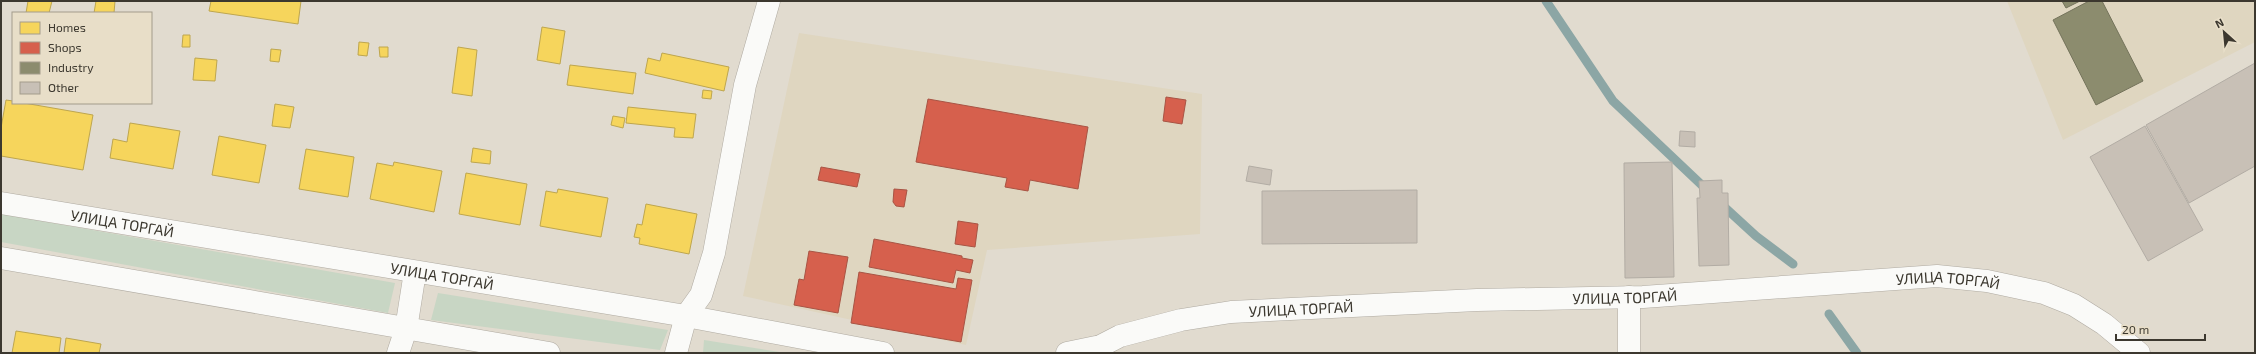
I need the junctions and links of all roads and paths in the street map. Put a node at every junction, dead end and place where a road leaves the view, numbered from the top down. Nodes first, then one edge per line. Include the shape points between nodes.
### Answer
1 (769, 1) edge
2 (1, 203) edge
3 (1, 258) edge
4 (415, 272) junction
5 (1629, 298) junction
6 (686, 316) junction
7 (406, 329) junction
8 (1091, 350) edge
9 (398, 353) edge
10 (549, 353) edge
11 (676, 353) edge
12 (883, 353) edge
13 (1067, 353) edge
14 (1629, 353) edge
15 (2139, 353) edge

1 - 6 street via 745,85 714,253 701,295
2 - 4 street, УЛИЦА ТОРГАЙ
3 - 7 street
4 - 6 street, УЛИЦА ТОРГАЙ
4 - 7 street
5 - 8 street, УЛИЦА ТОРГАЙ via 1477,300 1231,312 1174,322 1120,336
5 - 14 street
5 - 15 street, УЛИЦА ТОРГАЙ via 1937,276 1987,281 2044,293 2074,305 2104,324
6 - 11 street
6 - 12 street, УЛИЦА ТОРГАЙ
7 - 9 street
7 - 10 street
8 - 13 street, УЛИЦА ТОРГАЙ

